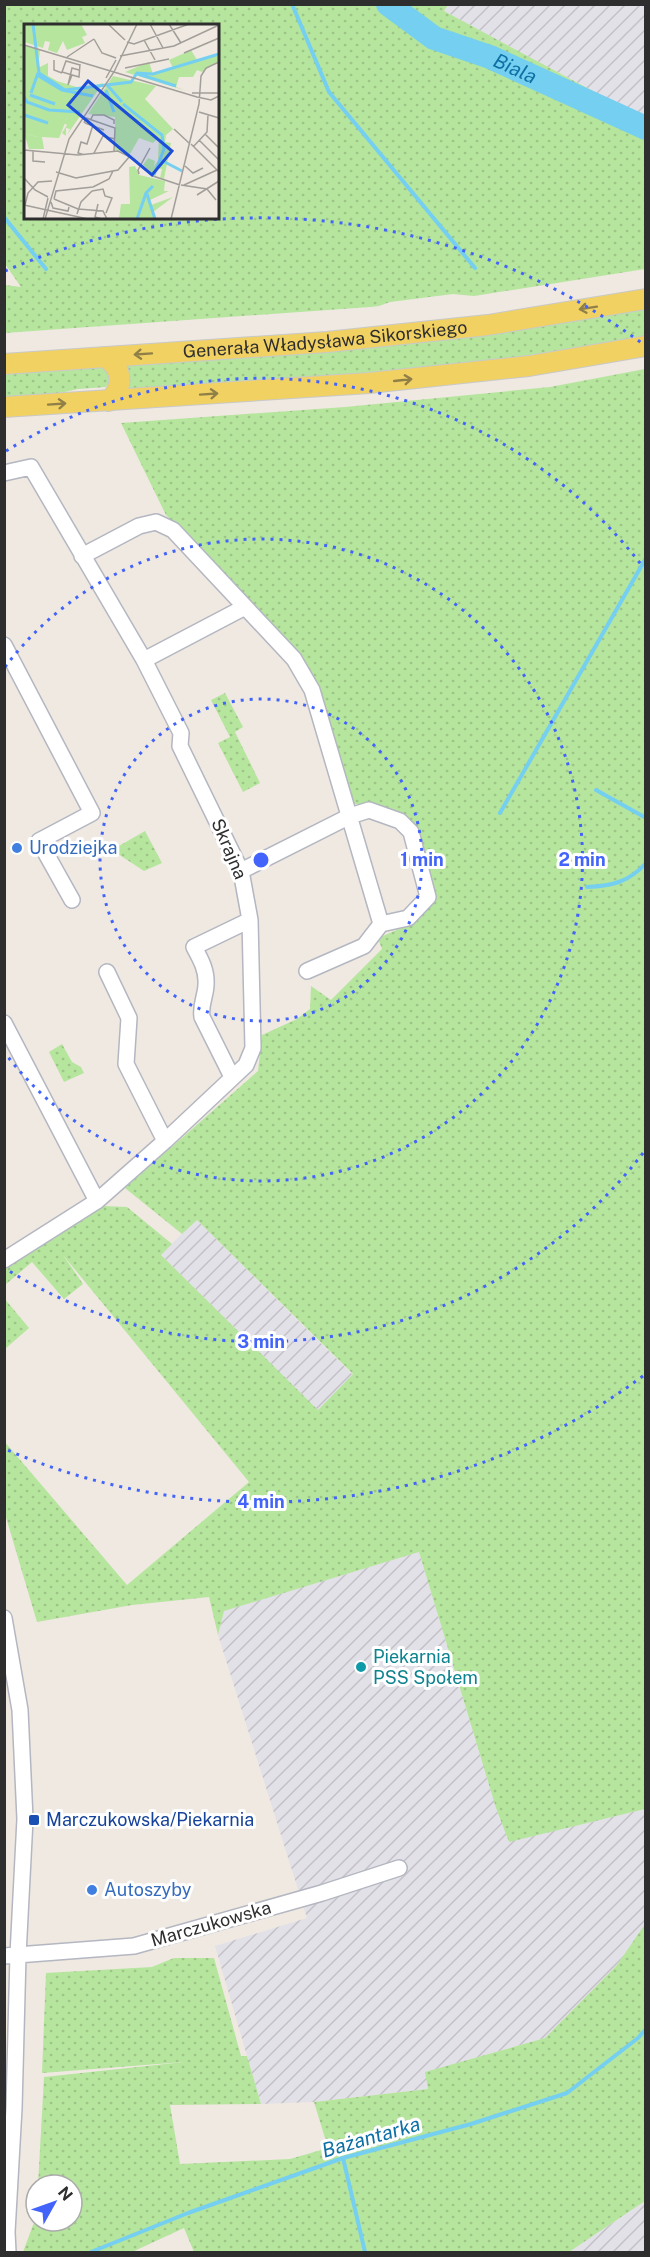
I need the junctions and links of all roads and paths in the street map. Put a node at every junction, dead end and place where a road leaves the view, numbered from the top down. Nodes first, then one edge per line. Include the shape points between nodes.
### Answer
1 (645, 299) edge
2 (645, 346) edge
3 (105, 357) junction
4 (4, 364) edge
5 (109, 401) junction
6 (4, 407) edge
7 (4, 473) edge
8 (82, 556) junction
9 (245, 607) junction
10 (6, 650) edge
11 (144, 660) junction
12 (350, 816) junction
13 (241, 871) junction
14 (72, 900) dead end
15 (250, 920) junction
16 (381, 924) junction
17 (307, 970) dead end
18 (107, 972) dead end
19 (4, 1023) edge
20 (232, 1077) junction
21 (165, 1141) junction
22 (97, 1201) junction
23 (4, 1260) edge
24 (4, 1618) edge
25 (9, 1660) edge
26 (399, 1868) dead end
27 (11, 1955) edge
28 (8, 2253) edge

1 -> 3 main road, Generała Władysława Sikorskiego via 488,325 327,342
5 -> 2 main road via 369,383 530,366
3 - 4 main road, Generała Władysława Sikorskiego
3 - 5 main road via 120,374 118,389
6 -> 5 main road
7 - 8 street, Skrajna via 31,467
8 - 9 street via 139,526 156,522 173,530
8 - 11 street, Skrajna
9 - 11 street
9 - 12 street via 294,659 312,690
10 - 14 street via 92,813 39,841
11 - 13 street, Skrajna via 181,733 180,746
12 - 13 street
12 - 16 street
12 - 16 street via 369,810 400,821 411,832 428,897 408,918
13 - 15 street, Skrajna
15 - 20 street, Skrajna via 253,1048 246,1065
15 - 20 street via 194,947 207,984 202,1017
16 - 17 street via 364,946
18 - 21 street via 129,1018 126,1064
19 - 22 street
20 - 21 street, Skrajna
21 - 22 street, Skrajna
22 - 23 street, Skrajna
24 - 25 street
25 - 27 street via 20,1710 25,1819
26 - 27 street, Marczukowska via 145,1943
27 - 28 street

